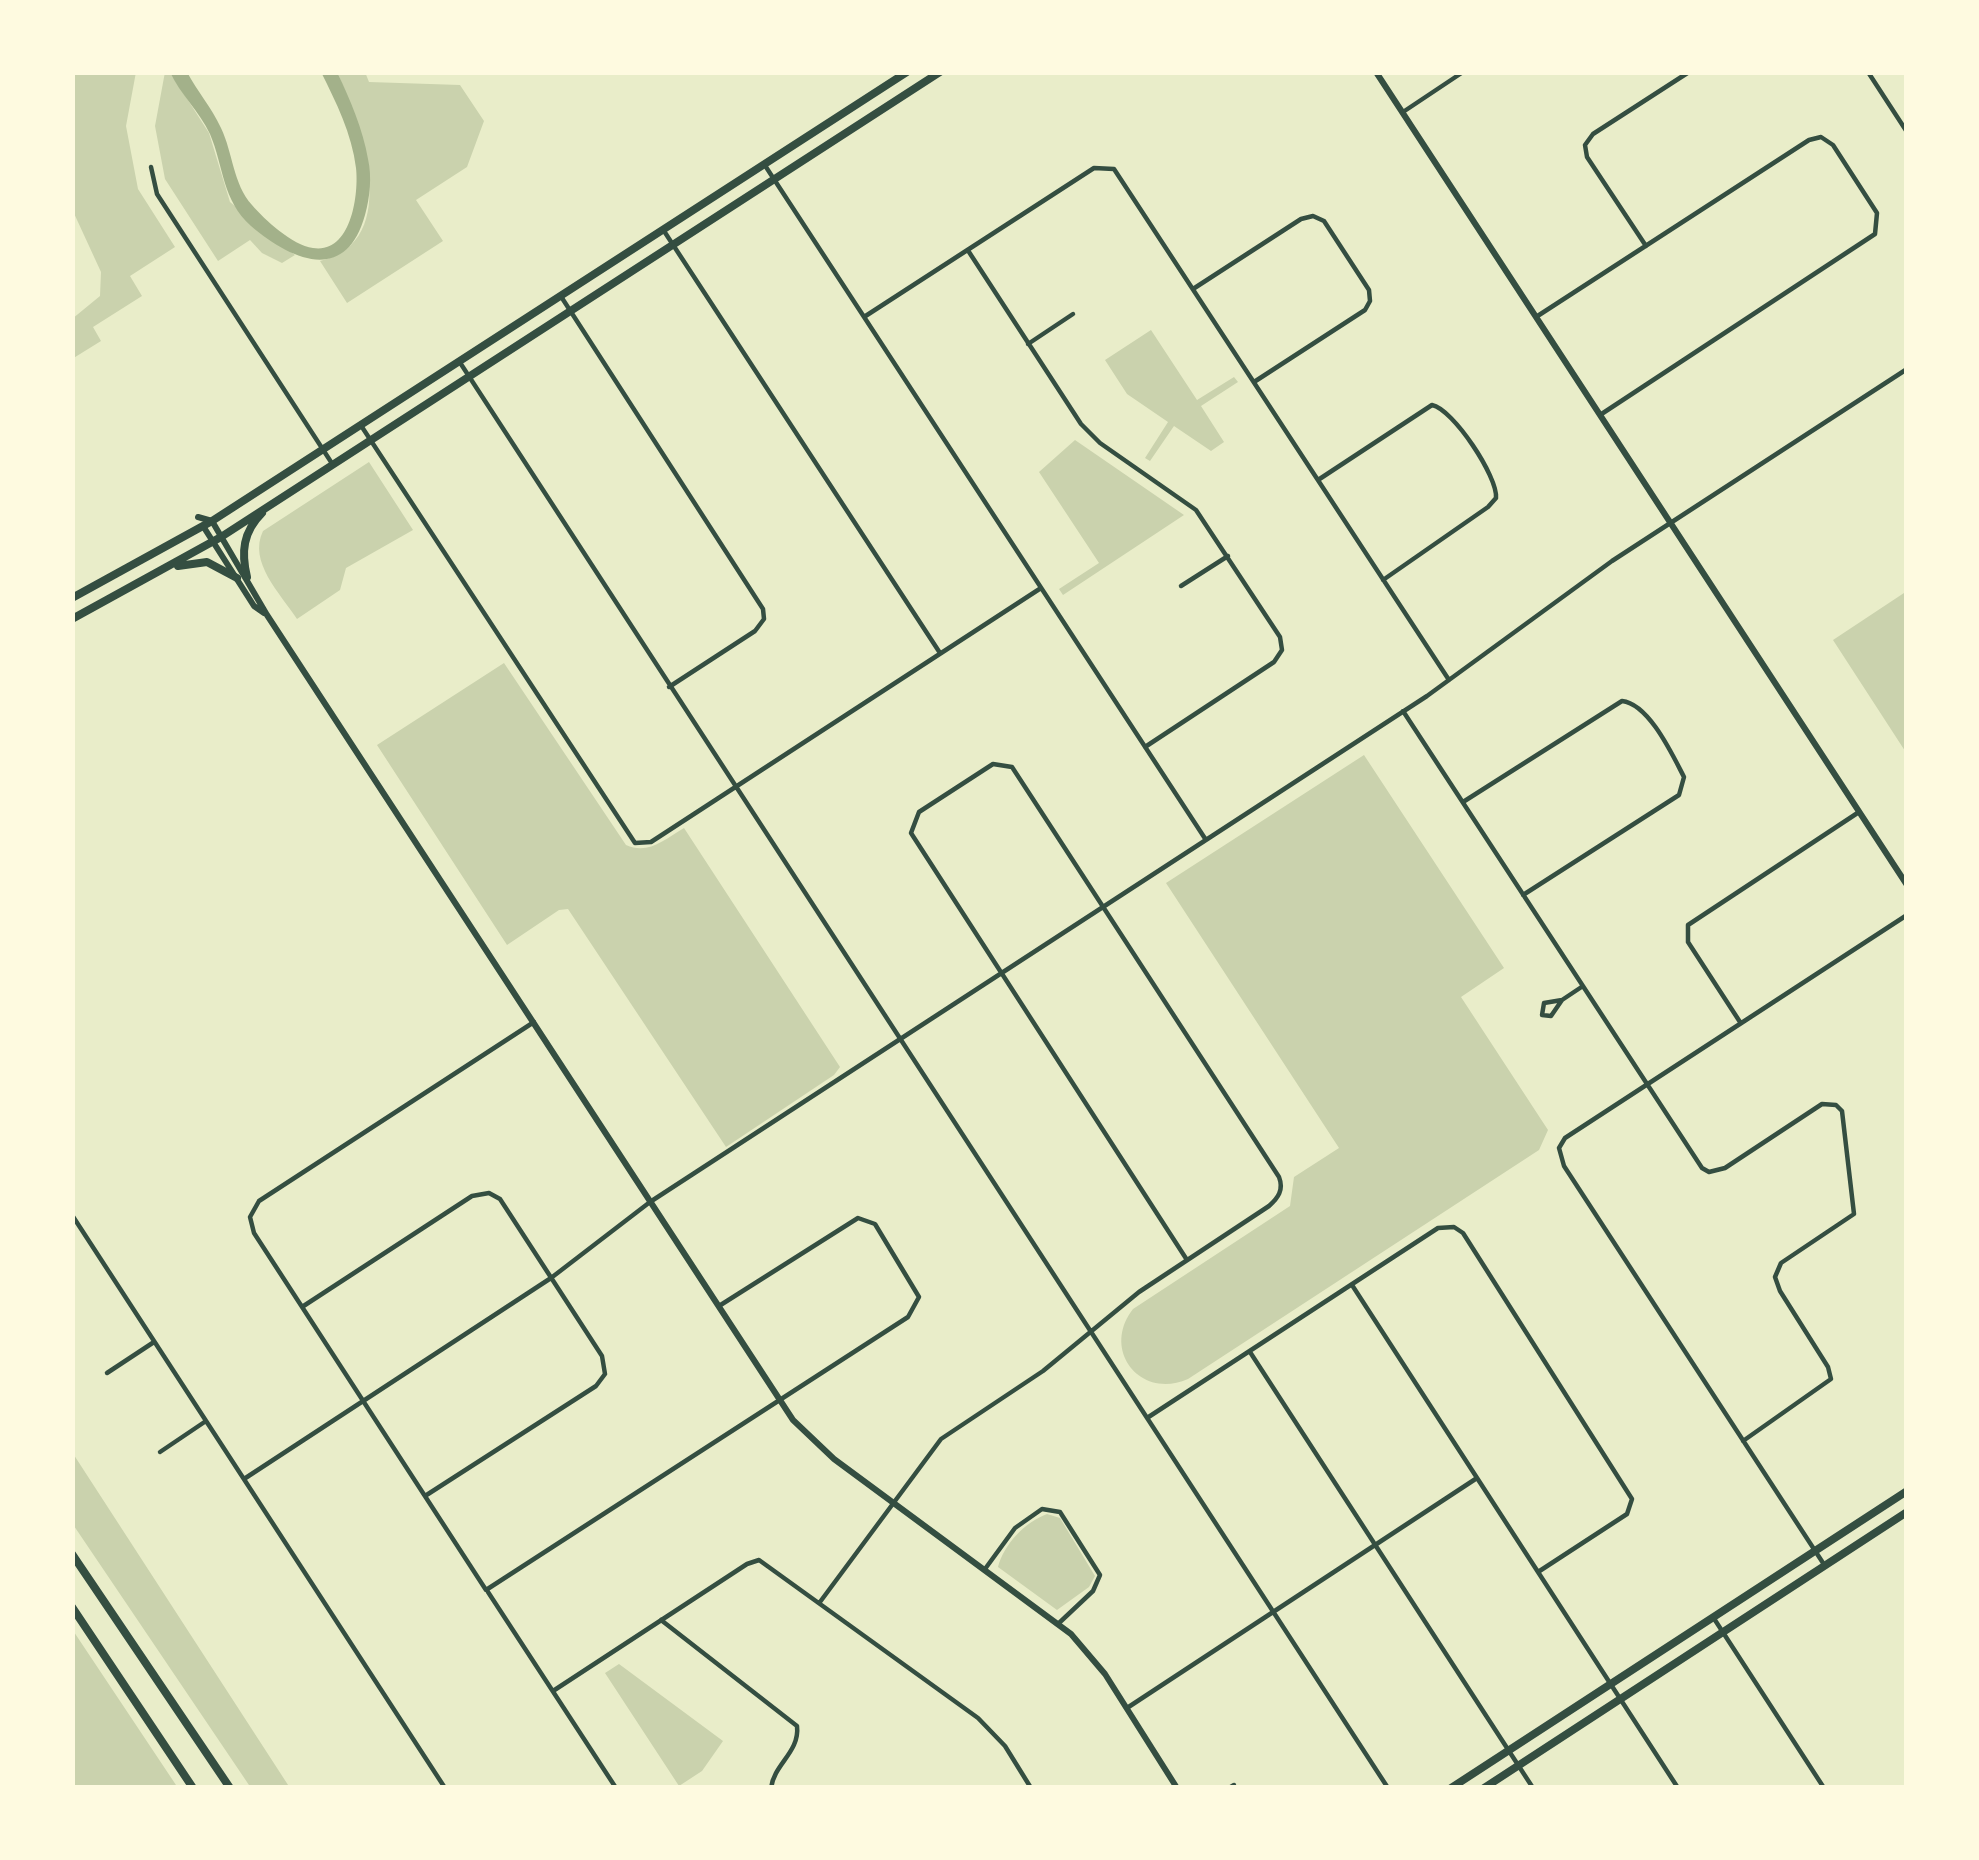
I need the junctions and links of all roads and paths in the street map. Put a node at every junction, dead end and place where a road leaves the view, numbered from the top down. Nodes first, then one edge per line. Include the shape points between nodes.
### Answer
1 (907, 72) edge
2 (940, 72) edge
3 (1376, 72) edge
4 (1463, 72) edge
5 (1689, 72) edge
6 (1868, 72) edge
7 (1402, 112) junction
8 (1907, 132) edge
9 (764, 164) junction
10 (151, 167) dead end
11 (774, 179) junction
12 (663, 230) junction
13 (673, 244) junction
14 (1646, 246) junction
15 (967, 250) junction
16 (1193, 289) junction
17 (557, 298) junction
18 (567, 313) junction
19 (1073, 314) dead end
20 (864, 317) junction
21 (1535, 317) junction
22 (1028, 344) junction
23 (459, 361) junction
24 (1907, 368) edge
25 (469, 376) junction
26 (1254, 382) junction
27 (1600, 416) junction
28 (360, 424) junction
29 (370, 440) junction
30 (323, 449) junction
31 (333, 465) junction
32 (1318, 479) junction
33 (270, 505) junction
34 (1670, 523) junction
35 (207, 524) junction
36 (217, 540) junction
37 (1228, 556) junction
38 (160, 573) junction
39 (242, 578) junction
40 (1383, 580) junction
41 (1181, 586) dead end
42 (1041, 588) junction
43 (72, 598) edge
44 (72, 619) edge
45 (940, 653) junction
46 (1449, 680) junction
47 (669, 688) junction
48 (1403, 712) junction
49 (1145, 747) junction
50 (735, 785) junction
51 (1462, 802) junction
52 (1859, 812) junction
53 (1206, 840) junction
54 (1907, 885) edge
55 (1523, 895) junction
56 (1104, 908) junction
57 (1907, 914) edge
58 (1003, 973) junction
59 (1583, 986) junction
60 (1562, 1000) dead end
61 (534, 1022) junction
62 (1741, 1023) junction
63 (900, 1040) junction
64 (1647, 1084) junction
65 (651, 1201) junction
66 (72, 1215) edge
67 (1187, 1260) junction
68 (551, 1278) junction
69 (1352, 1285) junction
70 (302, 1306) junction
71 (719, 1306) junction
72 (1092, 1334) junction
73 (154, 1342) junction
74 (1250, 1352) junction
75 (107, 1373) dead end
76 (780, 1400) junction
77 (364, 1401) junction
78 (1147, 1418) junction
79 (206, 1421) junction
80 (1743, 1441) junction
81 (160, 1452) dead end
82 (1477, 1478) junction
83 (244, 1479) junction
84 (1907, 1491) edge
85 (425, 1496) junction
86 (893, 1502) junction
87 (1907, 1513) edge
88 (1375, 1545) junction
89 (1815, 1551) junction
90 (72, 1554) edge
91 (1825, 1566) junction
92 (985, 1569) junction
93 (1538, 1572) junction
94 (487, 1590) junction
95 (820, 1602) junction
96 (72, 1607) edge
97 (1273, 1611) junction
98 (1713, 1617) junction
99 (661, 1620) junction
100 (1059, 1623) junction
101 (1723, 1632) junction
102 (553, 1691) junction
103 (1616, 1692) junction
104 (1127, 1708) junction
105 (1508, 1750) junction
106 (1518, 1766) junction
107 (1175, 1785) edge
108 (194, 1788) edge
109 (230, 1788) edge
110 (445, 1788) edge
111 (616, 1788) edge
112 (771, 1788) edge
113 (1031, 1788) edge
114 (1164, 1788) edge
115 (1388, 1788) edge
116 (1451, 1788) edge
117 (1484, 1788) edge
118 (1533, 1788) edge
119 (1678, 1788) edge
120 (1824, 1788) edge

1 - 9 main road
2 - 11 main road
3 - 7 street
4 - 7 street
5 - 14 street via 1585,145
6 - 8 street
7 - 21 street
9 - 11 street
9 - 12 main road
10 - 30 street via 157,194
11 - 13 main road
11 - 20 street
12 - 13 street
12 - 17 main road
13 - 18 main road
13 - 45 street
14 - 21 street
14 - 27 street via 1817,137 1833,145 1879,218 1873,237
15 - 16 street via 1104,166 1117,172
15 - 20 street
15 - 22 street
16 - 26 street
16 - 26 street via 1301,219 1324,221 1370,301
17 - 18 main road
17 - 23 main road
18 - 25 main road
18 - 47 street via 763,609 759,628
19 - 22 street
20 - 42 street
21 - 27 street
22 - 37 street via 1088,432 1184,499
23 - 25 street
23 - 28 main road
24 - 34 street
25 - 29 main road
25 - 47 street
26 - 32 street
27 - 34 street
28 - 29 street
28 - 30 main road
29 - 31 main road
29 - 50 street via 630,839 651,842
30 - 31 street
30 - 35 main road
31 - 33 main road
32 - 40 street
32 - 40 street via 1432,405 1448,412 1495,481 1488,508
33 - 36 main road
33 - 39 main road via 248,531
34 - 46 street
34 - 52 street
35 - 36 street
35 - 43 main road
36 - 38 main road
36 - 39 street
37 - 41 street
37 - 49 street via 1280,637 1280,654
38 - 39 main road via 207,562
38 - 44 main road
39 - 61 street
40 - 46 street
42 - 45 street
42 - 49 street
45 - 50 street
46 - 48 street
47 - 50 street
48 - 51 street
48 - 53 street
49 - 53 street
50 - 63 street
51 - 55 street
51 - 55 street via 1622,701 1640,708 1684,780 1679,795
52 - 54 street
52 - 62 street via 1688,925 1688,942
53 - 56 street
55 - 59 street
56 - 58 street
56 - 58 street via 1012,767 993,764 915,817 911,833
56 - 67 street via 1281,1182 1269,1206
57 - 62 street
58 - 63 street
58 - 67 street
59 - 60 street
59 - 64 street
61 - 65 street
61 - 70 street via 255,1205 251,1228
62 - 64 street
63 - 65 street
63 - 72 street
64 - 80 street via 1564,1138 1559,1155
64 - 80 street via 1709,1172 1822,1104 1841,1112 1854,1214 1781,1263 1775,1277 1831,1378
65 - 68 street
65 - 71 street
66 - 73 street
67 - 72 street
68 - 70 street via 500,1199 483,1192
68 - 77 street
68 - 85 street via 602,1356 602,1379
69 - 74 street
69 - 82 street
69 - 93 street via 1438,1228 1460,1229 1582,1415 1632,1505
70 - 77 street
71 - 76 street
71 - 76 street via 858,1218 875,1224 918,1303
72 - 78 street
72 - 86 street via 941,1439
73 - 75 street
73 - 79 street
74 - 78 street
74 - 88 street
76 - 86 street via 818,1446
76 - 94 street
77 - 83 street
77 - 85 street
78 - 97 street
79 - 81 street
79 - 83 street
80 - 89 street
82 - 88 street
82 - 93 street
83 - 110 street
84 - 89 main road
85 - 94 street
86 - 92 street
86 - 95 street
87 - 91 main road
88 - 97 street
88 - 105 street
89 - 91 street
89 - 98 main road
90 - 109 main road
91 - 101 main road
92 - 100 street
92 - 100 street via 1021,1523 1042,1509 1060,1512 1100,1575
93 - 103 street
94 - 102 street
95 - 99 street via 759,1560
95 - 113 street via 978,1718
96 - 108 main road
97 - 104 street
97 - 115 street
98 - 101 street
98 - 103 main road
99 - 102 street
99 - 112 street via 793,1721 797,1741
100 - 104 street
101 - 103 main road
101 - 120 street
102 - 111 street
103 - 105 main road
103 - 106 main road
103 - 119 street
104 - 107 street
105 - 106 street
105 - 116 main road
106 - 117 main road
106 - 118 street
107 - 114 street

